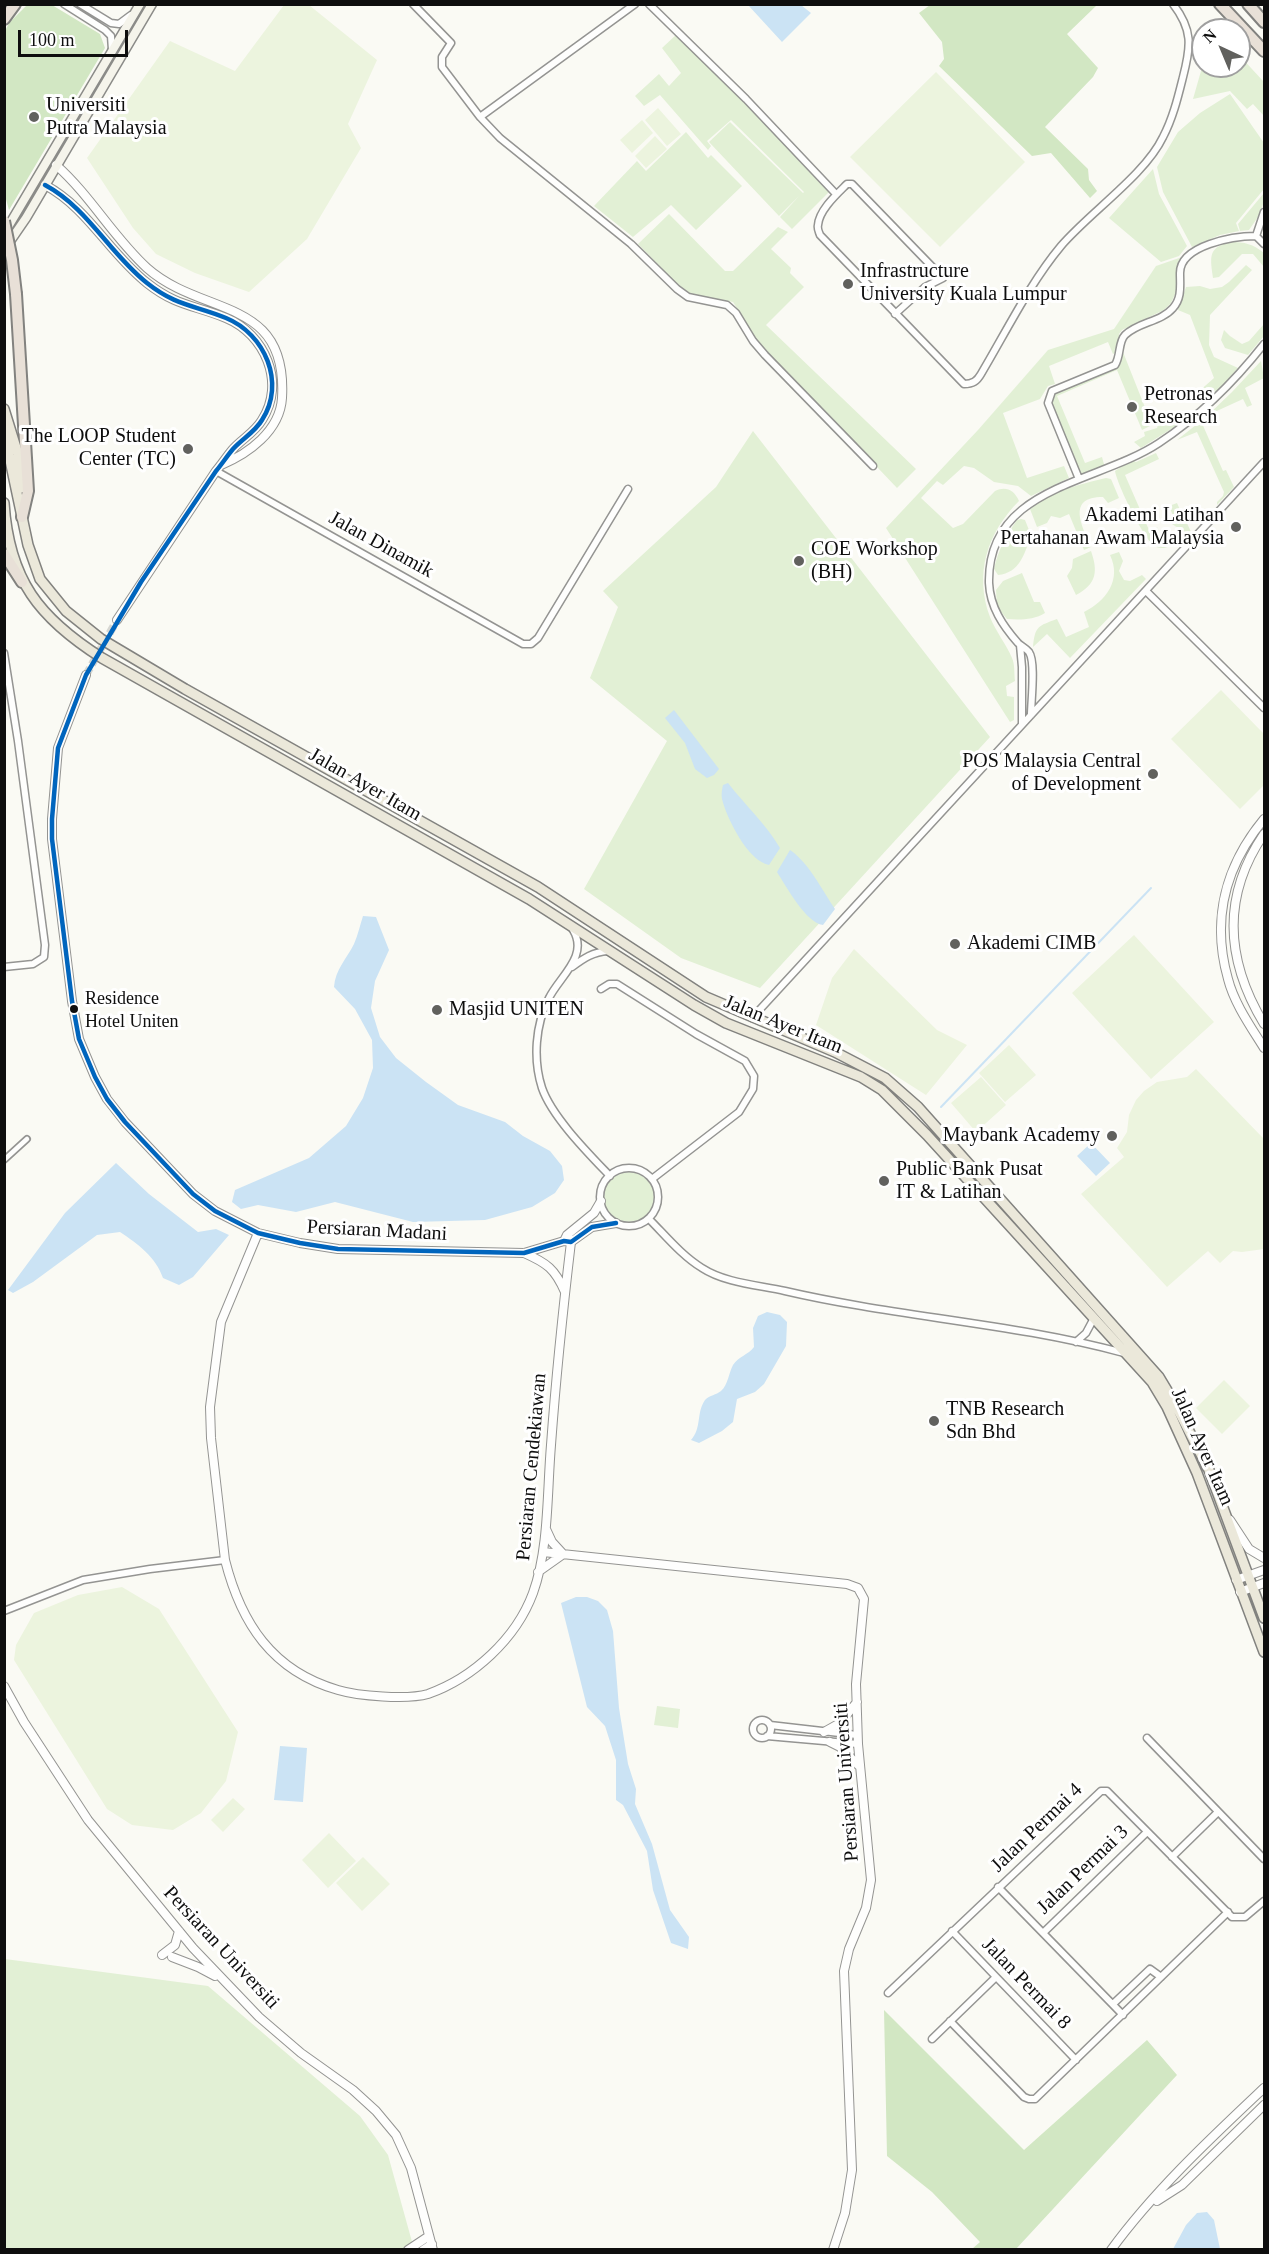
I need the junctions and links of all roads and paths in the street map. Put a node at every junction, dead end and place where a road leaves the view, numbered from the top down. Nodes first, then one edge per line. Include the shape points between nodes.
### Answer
1 (15, 4) edge
2 (64, 4) edge
3 (80, 4) edge
4 (152, 4) edge
5 (413, 4) edge
6 (635, 4) edge
7 (649, 4) edge
8 (1173, 4) edge
9 (1220, 4) edge
10 (1248, 4) edge
11 (139, 6) edge
12 (4, 19) edge
13 (1264, 22) edge
14 (1264, 51) edge
15 (112, 53) junction
16 (480, 117) junction
17 (56, 165) junction
18 (45, 184) junction
19 (836, 194) junction
20 (88, 198) junction
21 (77, 207) junction
22 (1264, 212) edge
23 (4, 221) edge
24 (107, 221) junction
25 (96, 229) junction
26 (4, 232) edge
27 (1256, 236) junction
28 (1264, 244) edge
29 (4, 250) edge
30 (197, 298) junction
31 (193, 308) junction
32 (895, 314) junction
33 (259, 327) junction
34 (251, 336) junction
35 (1264, 344) edge
36 (4, 409) edge
37 (4, 432) edge
38 (1264, 462) edge
39 (873, 466) dead end
40 (218, 468) junction
41 (1079, 479) junction
42 (628, 489) dead end
43 (20, 503) junction
44 (5, 505) edge
45 (22, 517) junction
46 (4, 554) edge
47 (22, 582) junction
48 (1146, 591) junction
49 (117, 620) tunnel mouth
50 (1020, 645) junction
51 (4, 653) edge
52 (86, 675) tunnel mouth
53 (1264, 708) edge
54 (1031, 715) junction
55 (1022, 725) junction
56 (1264, 819) edge
57 (1264, 834) edge
58 (573, 929) junction
59 (609, 951) junction
60 (4, 967) edge
61 (569, 970) junction
62 (601, 989) dead end
63 (752, 1018) junction
64 (1264, 1024) edge
65 (1264, 1048) edge
66 (27, 1139) dead end
67 (4, 1160) edge
68 (610, 1176) junction
69 (652, 1179) junction
70 (601, 1201) junction
71 (649, 1219) junction
72 (616, 1223) junction
73 (258, 1233) junction
74 (567, 1239) junction
75 (524, 1253) junction
76 (565, 1292) junction
77 (1094, 1318) junction
78 (1076, 1341) junction
79 (1128, 1354) junction
80 (1223, 1508) junction
81 (545, 1525) junction
82 (543, 1552) junction
83 (563, 1554) junction
84 (1264, 1558) edge
85 (225, 1560) junction
86 (1264, 1570) edge
87 (538, 1572) junction
88 (1248, 1576) junction
89 (1236, 1580) junction
90 (1264, 1583) edge
91 (1252, 1588) junction
92 (1240, 1592) junction
93 (4, 1611) edge
94 (1264, 1614) edge
95 (1264, 1652) edge
96 (4, 1686) edge
97 (857, 1702) junction
98 (770, 1725) junction
99 (824, 1732) junction
100 (767, 1736) junction
101 (1147, 1738) dead end
102 (857, 1740) junction
103 (830, 1742) junction
104 (860, 1767) junction
105 (1218, 1812) junction
106 (1147, 1832) junction
107 (1172, 1857) junction
108 (1264, 1859) edge
109 (998, 1887) junction
110 (1264, 1901) edge
111 (1228, 1912) junction
112 (179, 1931) junction
113 (952, 1931) junction
114 (1042, 1933) junction
115 (162, 1955) dead end
116 (172, 1957) dead end
117 (996, 1977) junction
118 (1161, 1977) junction
119 (222, 1980) junction
120 (888, 1993) dead end
121 (1113, 2004) junction
122 (1123, 2015) junction
123 (950, 2021) junction
124 (932, 2039) dead end
125 (1076, 2060) junction
126 (1264, 2088) edge
127 (1264, 2105) edge
128 (1218, 2132) junction
129 (1227, 2140) junction
130 (1148, 2207) junction
131 (431, 2243) edge
132 (408, 2250) edge
133 (423, 2250) edge
134 (834, 2250) edge
135 (1112, 2250) edge

1 - 12 highway
2 - 15 street via 111,36
3 - 11 street via 111,23 120,24
4 - 17 main road
5 - 16 street via 451,43 442,57 442,67
6 - 16 street
7 - 19 street
8 - 32 street via 1186,24 1188,51 1176,105 1162,139 1129,179 1061,246 977,381 964,384
9 - 14 highway
10 - 13 highway
11 - 15 main road
15 - 26 main road
16 - 39 street via 500,138 631,244 677,289 688,297 727,305 765,355
17 - 18 main road
17 - 20 street
18 - 21 street
18 - 29 main road
19 - 32 street via 818,225 820,236
19 - 32 street via 852,184 943,278 925,287
20 - 21 street
20 - 24 street
21 - 25 street
22 - 27 street
23 - 45 highway, bridge via 16,294 28,491
24 - 25 street
24 - 30 street via 147,267
25 - 31 street via 140,277 159,292
27 - 28 street
27 - 41 street via 1226,239 1193,252 1183,260 1180,297 1175,307 1127,333 1115,364 1049,394 1048,403
30 - 31 street
30 - 33 street via 230,308
31 - 34 street via 226,318
33 - 34 street
33 - 40 street via 280,364 282,406 273,427 254,446
34 - 40 street via 270,365 271,400 262,421
35 - 41 street via 1229,385 1183,426 1137,456
36 - 43 main road via 18,454
37 - 43 main road
38 - 48 street
40 - 42 street, Jalan Dinamik via 523,644 538,638
40 - 49 street
41 - 50 street via 1023,507 1001,535 989,583 991,598 995,612
43 - 45 main road, Jalan Ayer Itam
44 - 47 main road
45 - 63 main road, Jalan Ayer Itam via 40,579 66,611 101,639 538,887 706,998
46 - 47 highway
47 - 58 main road, Jalan Ayer Itam via 52,621 76,642 529,899
48 - 53 street
48 - 54 street
50 - 54 street via 1029,652 1032,665
50 - 55 street
51 - 60 street via 45,945 44,957 33,964
52 - 73 street, Persiaran Madani via 58,748 52,819 79,1039 107,1099 135,1134 193,1194 215,1211
54 - 55 street
55 - 63 street
56 - 65 street via 1247,840 1230,874 1222,912 1221,943 1228,980
57 - 64 street via 1245,869 1234,911 1239,973
58 - 59 main road, Jalan Ayer Itam
58 - 61 street via 579,949
59 - 61 street via 586,957
59 - 77 main road, Jalan Ayer Itam via 726,1023 834,1065 882,1090
61 - 68 street via 548,1000 537,1035 537,1068 549,1101 576,1140
62 - 69 street via 617,984 745,1061 754,1076 753,1089 739,1112
63 - 80 main road, Jalan Ayer Itam via 835,1052 885,1078 918,1107 1159,1377 1209,1470
66 - 67 street
68 - 69 street via 629,1168
68 - 70 street via 601,1190
69 - 71 street via 658,1202
70 - 72 street via 604,1212
70 - 74 street
71 - 72 street via 635,1226
71 - 78 street via 688,1258 717,1276 813,1298
72 - 74 street via 592,1227
73 - 75 street, Persiaran Madani via 338,1249
73 - 85 street, Persiaran Cendekiawan via 221,1322 210,1407
74 - 75 street
74 - 76 street, Persiaran Cendekiawan
75 - 76 street via 551,1268
76 - 81 street, Persiaran Cendekiawan
77 - 78 street
77 - 79 main road, Jalan Ayer Itam
78 - 79 street
79 - 89 main road, Jalan Ayer Itam via 1167,1407 1197,1473
80 - 84 street via 1249,1550
80 - 88 main road, Jalan Ayer Itam
81 - 82 street, Persiaran Cendekiawan
81 - 83 street via 552,1542
82 - 83 street, Persiaran Universiti
82 - 87 street, Persiaran Cendekiawan
83 - 87 street
83 - 97 street, Persiaran Universiti via 858,1588 865,1606
85 - 87 street, Persiaran Cendekiawan via 241,1608 258,1635 285,1663 332,1688 388,1696 426,1694 462,1677 486,1659 518,1623 533,1593
85 - 93 street via 83,1580
86 - 88 street
88 - 89 street
88 - 91 main road, Jalan Ayer Itam
89 - 92 main road, Jalan Ayer Itam
90 - 91 street
91 - 92 street
91 - 94 main road, Jalan Ayer Itam
92 - 95 main road, Jalan Ayer Itam
96 - 112 street, Persiaran Universiti via 88,1820
97 - 99 street via 840,1723
97 - 102 street, Persiaran Universiti
98 - 99 street
98 - 100 street
98 - 100 street via 759,1721 753,1727 756,1735
99 - 102 street
100 - 103 street
101 - 105 street
102 - 103 street
102 - 104 street, Persiaran Universiti
103 - 104 street
104 - 134 street, Persiaran Universiti via 870,1880 866,1908 844,1971 852,2170
105 - 107 street
105 - 108 street
106 - 107 street, Jalan Permai 4
106 - 109 street, Jalan Permai 4 via 1107,1791 1101,1791
106 - 114 street, Jalan Permai 3
107 - 111 street, Jalan Permai 4
109 - 113 street, Jalan Permai 4
109 - 114 street
110 - 111 street via 1245,1917 1236,1918
111 - 118 street
112 - 115 street via 175,1945
112 - 119 street, Persiaran Universiti
113 - 117 street, Jalan Permai 8
113 - 120 street, Jalan Permai 4
114 - 121 street
116 - 119 street
117 - 123 street
117 - 125 street, Jalan Permai 8
118 - 121 street via 1150,1969
118 - 122 street
119 - 131 street, Persiaran Universiti via 301,2053 353,2090 396,2135 420,2196
121 - 122 street
122 - 125 street
123 - 124 street
123 - 125 street via 1029,2099 1035,2098
126 - 128 street
127 - 129 street
128 - 129 street
128 - 130 street
129 - 130 street via 1182,2185
130 - 135 street
131 - 132 street
131 - 133 street

